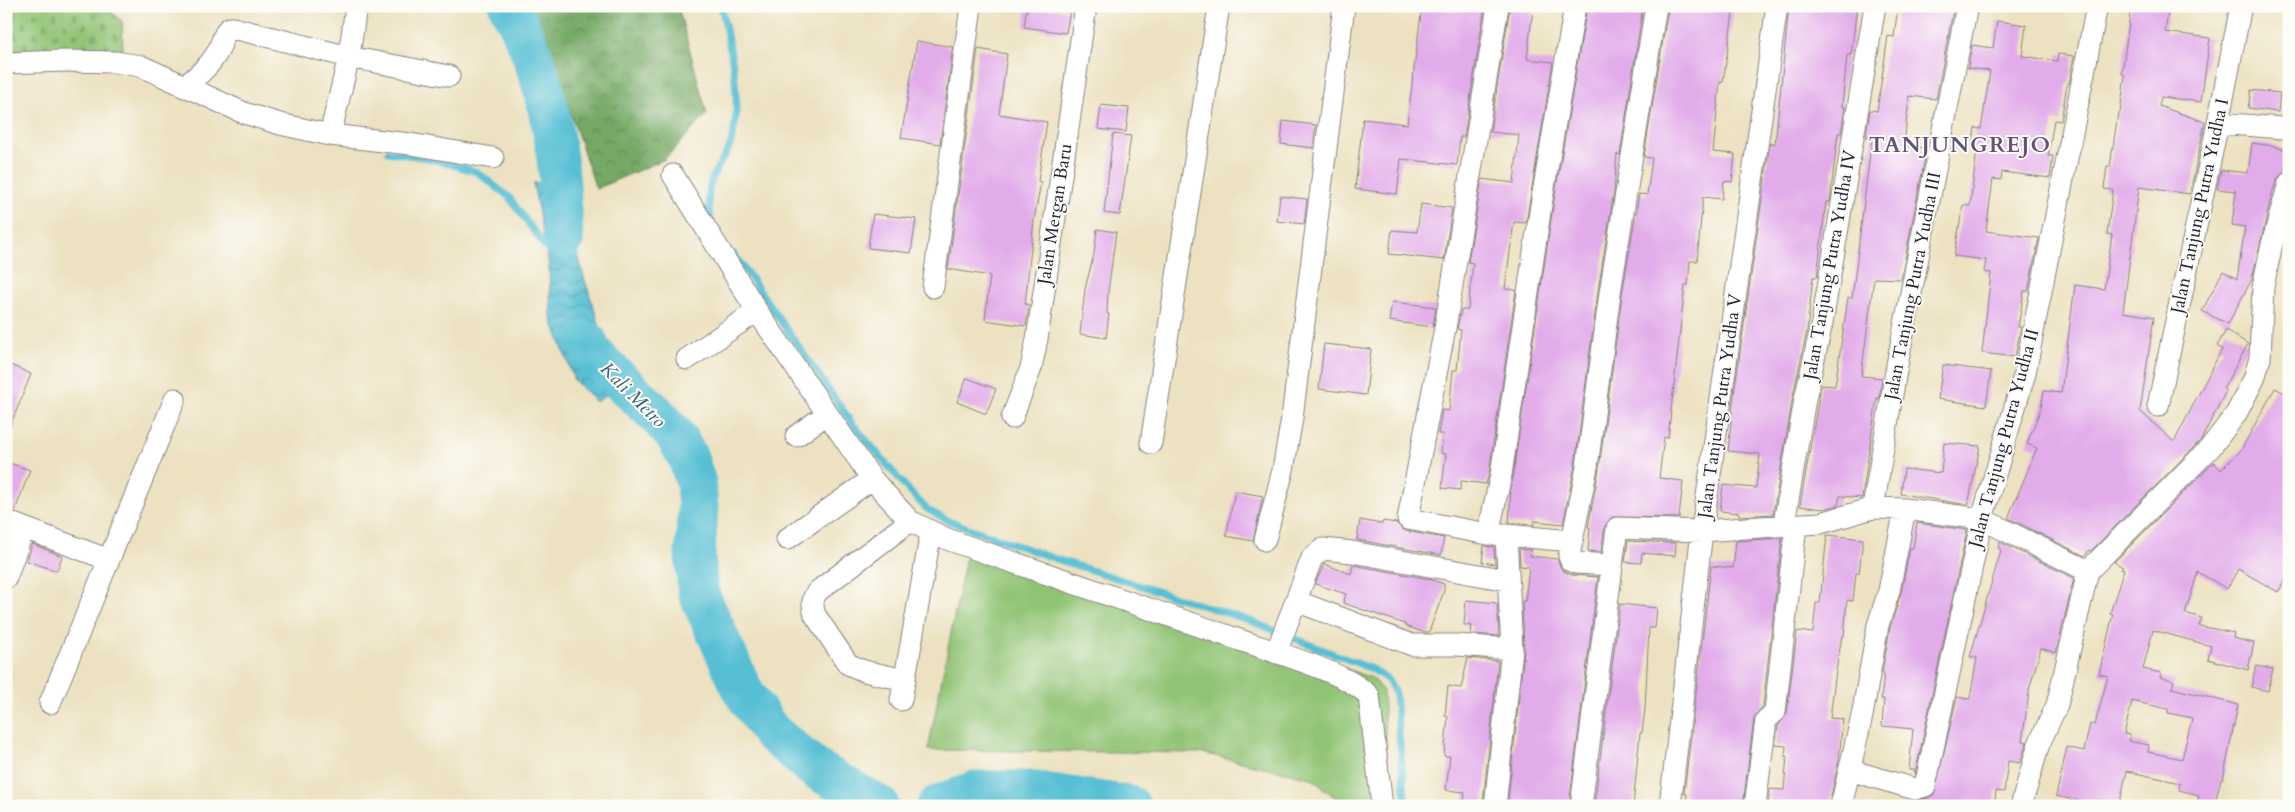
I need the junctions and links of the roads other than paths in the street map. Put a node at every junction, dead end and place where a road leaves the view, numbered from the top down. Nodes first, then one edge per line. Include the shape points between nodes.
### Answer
1 (356, 6) edge
2 (971, 6) edge
3 (1086, 6) edge
4 (1218, 6) edge
5 (1344, 6) edge
6 (1498, 6) edge
7 (1575, 6) edge
8 (1656, 6) edge
9 (1777, 6) edge
10 (1874, 6) edge
11 (1967, 6) edge
12 (2097, 6) edge
13 (2241, 6) edge
14 (349, 57) junction
15 (6, 63) edge
16 (449, 76) dead end
17 (184, 87) junction
18 (2218, 123) junction
19 (2282, 128) dead end
20 (330, 135) junction
21 (492, 158) dead end
22 (673, 174) dead end
23 (2289, 183) edge
24 (933, 287) dead end
25 (757, 311) junction
26 (687, 359) dead end
27 (175, 399) dead end
28 (2158, 406) dead end
29 (827, 414) junction
30 (1012, 418) dead end
31 (796, 436) dead end
32 (1151, 443) dead end
33 (872, 478) junction
34 (1873, 508) junction
35 (1905, 509) junction
36 (1982, 519) junction
37 (910, 520) junction
38 (15, 524) edge
39 (1790, 524) junction
40 (1702, 531) junction
41 (931, 532) junction
42 (1497, 534) junction
43 (787, 538) dead end
44 (1265, 540) dead end
45 (1572, 541) junction
46 (109, 560) junction
47 (1611, 565) junction
48 (2088, 572) junction
49 (6, 578) edge
50 (1507, 580) junction
51 (1296, 601) junction
52 (1278, 649) junction
53 (1512, 650) junction
54 (50, 704) dead end
55 (1849, 770) junction
56 (1382, 806) edge
57 (1495, 806) edge
58 (1581, 806) edge
59 (1670, 806) edge
60 (1755, 806) edge
61 (1841, 806) edge
62 (2021, 806) edge

1 - 14 street
2 - 24 street
3 - 30 street, Jalan Mergan Baru via 1037,339 1031,368
4 - 32 street
5 - 44 street via 1292,418
6 - 42 street via 1445,328 1408,519
7 - 42 street via 1541,205 1501,475
8 - 45 street via 1610,293 1587,467
9 - 40 street, Jalan Tanjung Putra Yudha V
10 - 39 street, Jalan Tanjung Putra Yudha IV via 1822,323 1805,399
11 - 34 street, Jalan Tanjung Putra Yudha III via 1897,365
12 - 36 street, Jalan Tanjung Putra Yudha II via 2025,373
13 - 18 street, Jalan Tanjung Putra Yudha I
14 - 16 street
14 - 17 street via 229,28 212,61
14 - 20 street
15 - 17 street via 115,62 140,66
17 - 20 street via 244,113
18 - 19 street
18 - 28 street, Jalan Tanjung Putra Yudha I
20 - 21 street
22 - 25 street
23 - 48 street via 2263,287 2260,358 2254,379 2236,414 2210,448
25 - 26 street
25 - 29 street
27 - 46 street
29 - 31 street
29 - 33 street
33 - 37 street
33 - 43 street
34 - 35 street
34 - 39 street via 1821,523
35 - 36 street
35 - 55 street
36 - 48 street
36 - 55 street, Jalan Tanjung Putra Yudha II via 1923,788 1916,789
37 - 41 street
37 - 41 street via 818,591 812,606 848,664 903,690
38 - 46 street
38 - 49 street
39 - 40 street
39 - 60 street, Jalan Tanjung Putra Yudha IV via 1775,712 1766,720
40 - 47 street via 1617,528
40 - 59 street, Jalan Tanjung Putra Yudha V
41 - 52 street
42 - 45 street
42 - 50 street
45 - 47 street via 1569,556 1572,562
46 - 54 street
47 - 58 street
48 - 62 street via 2057,705 2039,744
50 - 51 street via 1323,549 1312,558
50 - 53 street
51 - 52 street
51 - 53 street via 1412,645
52 - 56 street via 1355,684 1369,696
53 - 57 street
55 - 61 street

